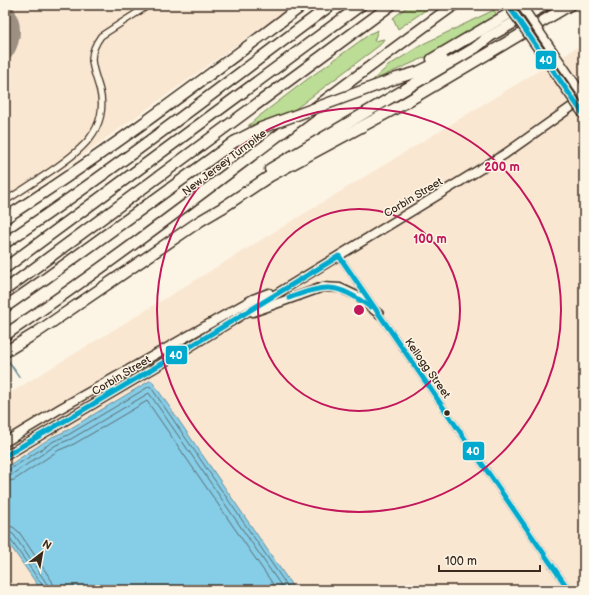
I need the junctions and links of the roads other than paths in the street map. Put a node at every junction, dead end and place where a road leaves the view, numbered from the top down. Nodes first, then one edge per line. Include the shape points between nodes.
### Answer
1 (149, 5) edge
2 (303, 5) edge
3 (331, 5) edge
4 (361, 5) edge
5 (391, 5) edge
6 (454, 5) edge
7 (508, 5) edge
8 (521, 5) edge
9 (524, 5) edge
10 (570, 5) edge
11 (544, 6) edge
12 (489, 37) junction
13 (397, 78) junction
14 (584, 97) edge
15 (584, 115) edge
16 (5, 201) edge
17 (5, 218) edge
18 (200, 221) junction
19 (5, 243) edge
20 (339, 256) junction
21 (5, 268) edge
22 (289, 285) junction
23 (5, 290) edge
24 (5, 307) edge
25 (379, 314) junction
26 (234, 320) junction
27 (5, 335) edge
28 (5, 352) edge
29 (5, 442) edge
30 (5, 456) edge
31 (569, 590) edge

1 - 16 street via 100,36 97,41 92,66 101,107 98,123 88,142 71,158
2 - 17 highway via 162,109
3 - 19 highway via 131,154
4 - 21 highway
5 - 23 highway
6 - 27 highway, New Jersey Turnpike via 103,267
7 - 15 main road, bridge
8 - 14 main road, bridge
9 - 13 highway
10 - 18 highway via 386,114 274,174
11 - 12 highway
12 - 13 highway via 418,72
12 - 18 highway via 277,164 219,204
13 - 24 highway, bridge via 261,128 234,142
14 - 20 main road, Corbin Street via 505,154
18 - 28 highway
20 - 22 main road, Corbin Street
20 - 25 street, Kellogg Street
22 - 26 main road, Corbin Street
22 - 29 main road, Corbin Street via 253,300 67,404
25 - 26 main road via 357,296 340,288 323,287
25 - 31 street, Kellogg Street
26 - 30 main road, Corbin Street

